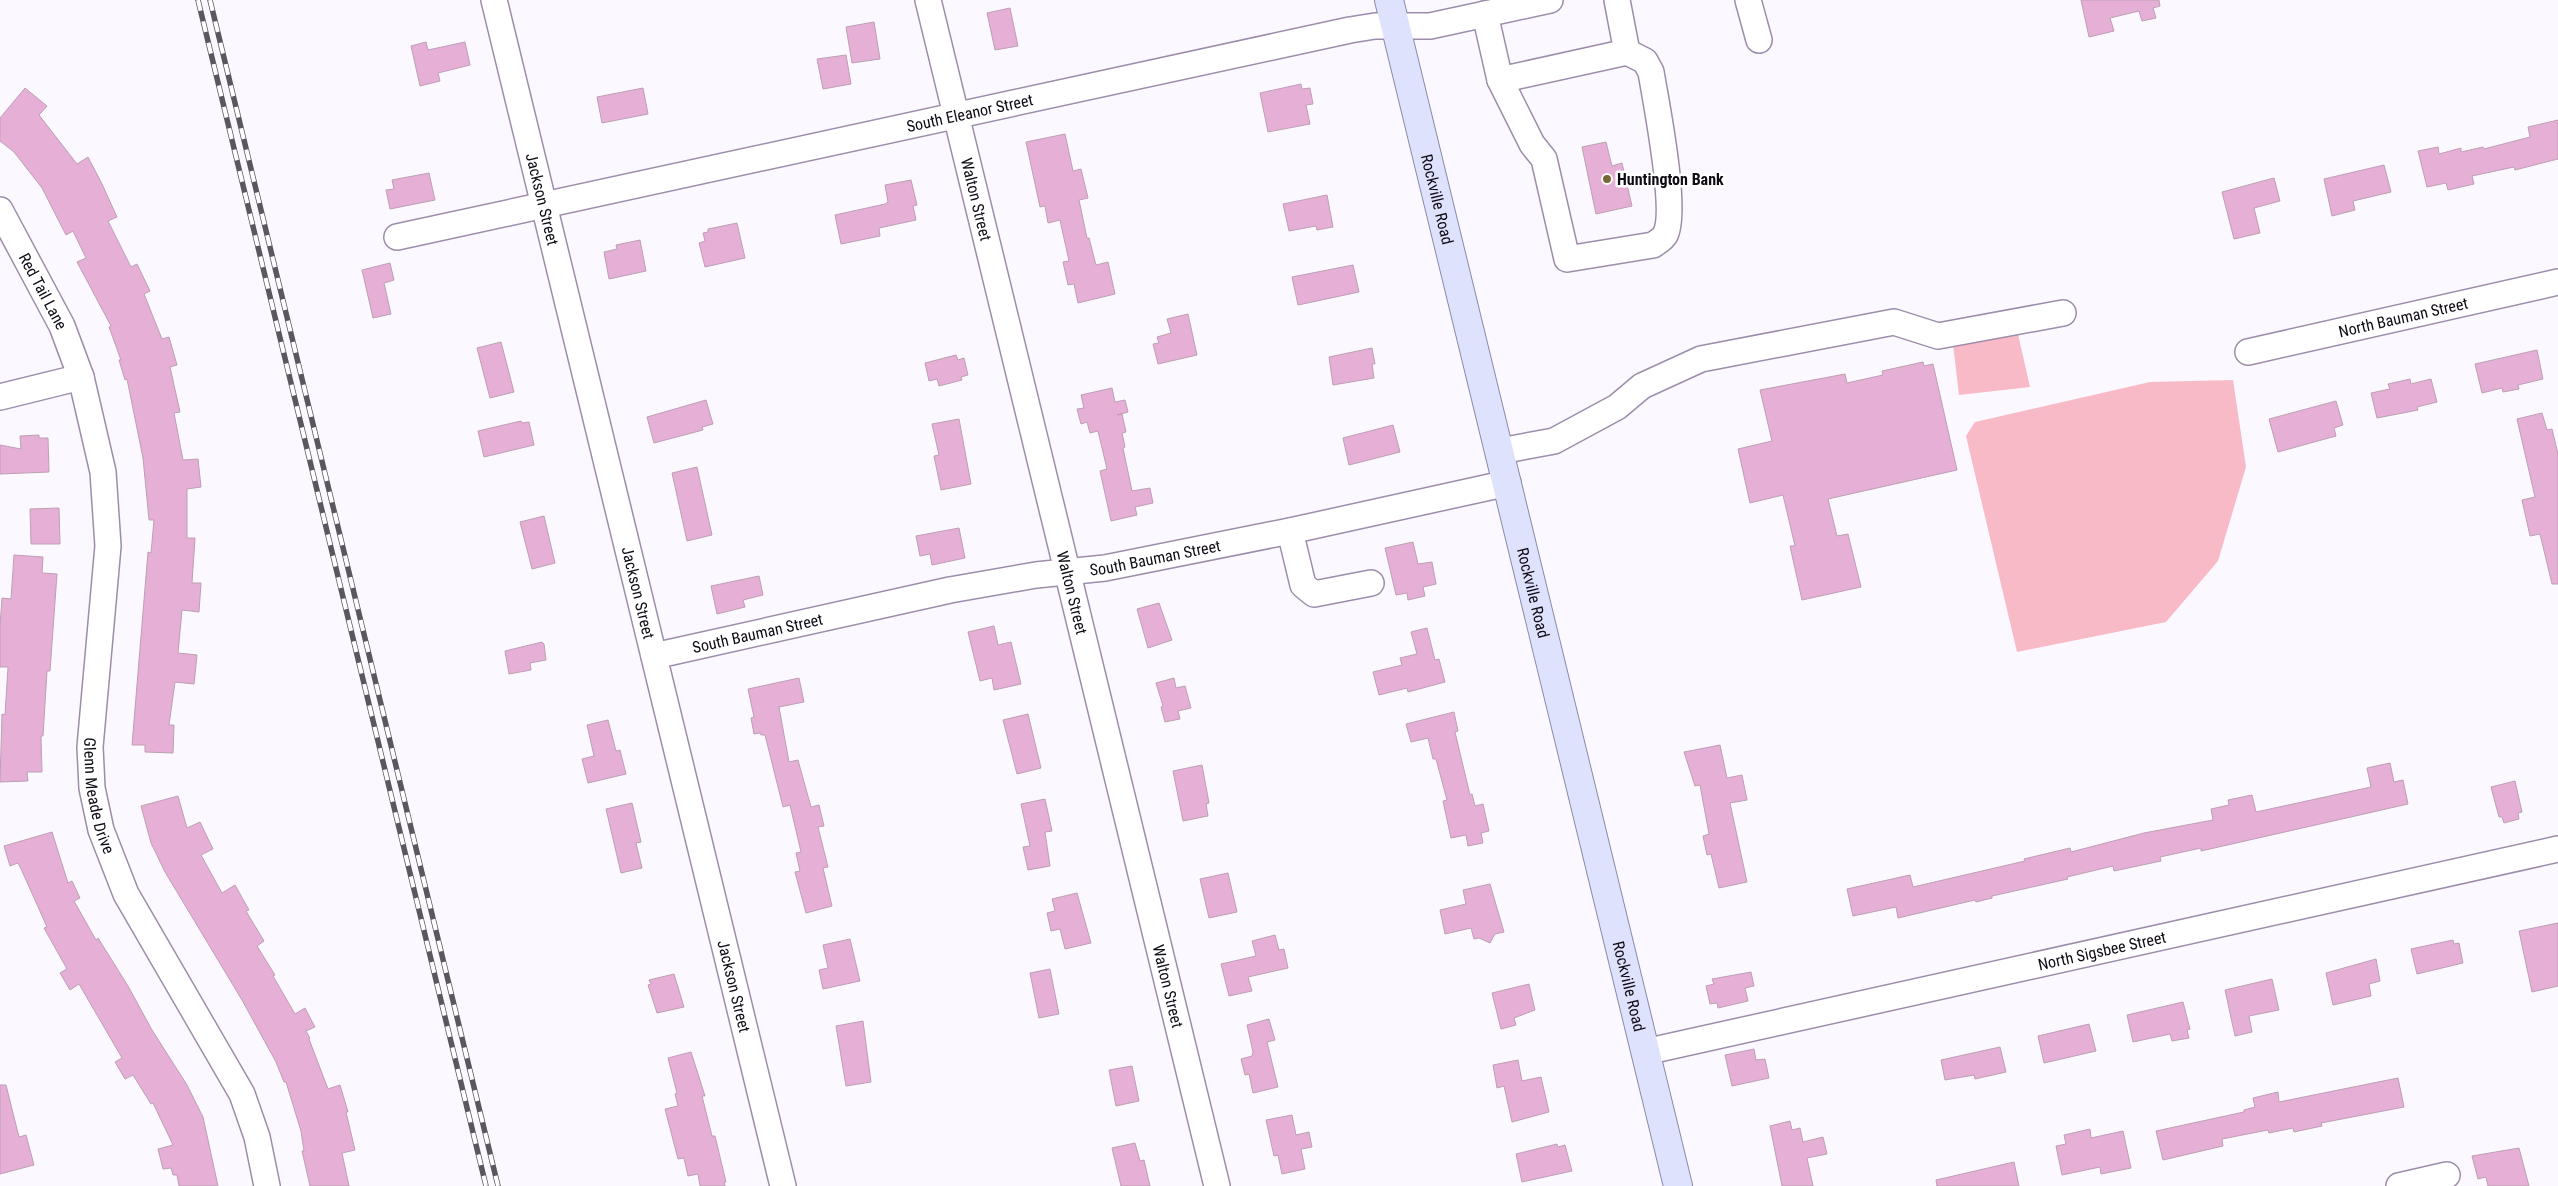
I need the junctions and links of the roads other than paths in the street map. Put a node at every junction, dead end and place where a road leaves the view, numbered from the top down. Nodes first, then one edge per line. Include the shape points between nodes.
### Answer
1 (494, 0) edge
2 (928, 0) edge
3 (1550, 0) edge
4 (1617, 0) edge
5 (1748, 0) edge
6 (1392, 13) edge
7 (1485, 14) junction
8 (1759, 40) dead end
9 (1627, 52) junction
10 (1500, 80) junction
11 (956, 115) junction
12 (544, 205) junction
13 (0, 210) edge
14 (397, 237) dead end
15 (2558, 282) edge
16 (2063, 313) dead end
17 (2248, 352) dead end
18 (81, 377) junction
19 (0, 397) edge
20 (1500, 451) junction
21 (1508, 483) junction
22 (1290, 531) junction
23 (1068, 572) junction
24 (1371, 583) dead end
25 (654, 656) junction
26 (2558, 849) edge
27 (1645, 1052) junction
28 (2447, 1176) dead end
29 (266, 1182) edge
30 (783, 1186) edge
31 (1217, 1186) edge
32 (1678, 1186) edge
33 (2399, 1186) edge

1 - 12 street, Jackson Street
2 - 11 street, Walton Street
3 - 7 street, South Eleanor Street
4 - 9 street
5 - 8 street
6 - 7 street, South Eleanor Street via 1430,26
6 - 11 street, South Eleanor Street via 1350,30
6 - 20 main road, Rockville Road
7 - 10 street
9 - 10 street
9 - 10 street via 1645,61 1651,72 1666,159 1669,224 1664,236 1653,245 1567,259 1544,158 1532,144
11 - 12 street, South Eleanor Street
11 - 23 street, Walton Street
12 - 14 street, South Eleanor Street
12 - 25 street, Jackson Street
13 - 18 street, Red Tail Lane via 62,326
15 - 17 street, North Bauman Street
16 - 20 street via 1938,336 1894,322 1701,360 1642,386 1617,407 1554,441
18 - 19 street
18 - 29 street, Glenn Meade Drive via 103,472 108,533 90,747 92,788 101,830 126,894 242,1094 257,1137
20 - 21 main road, Rockville Road
21 - 22 street, South Bauman Street
21 - 27 main road, Rockville Road
22 - 23 street, South Bauman Street via 1105,568
22 - 24 street via 1303,585 1314,594
23 - 25 street, South Bauman Street via 950,590
23 - 31 street, Walton Street
25 - 30 street, Jackson Street
26 - 27 street, North Sigsbee Street
27 - 32 main road, Rockville Road
28 - 33 street

